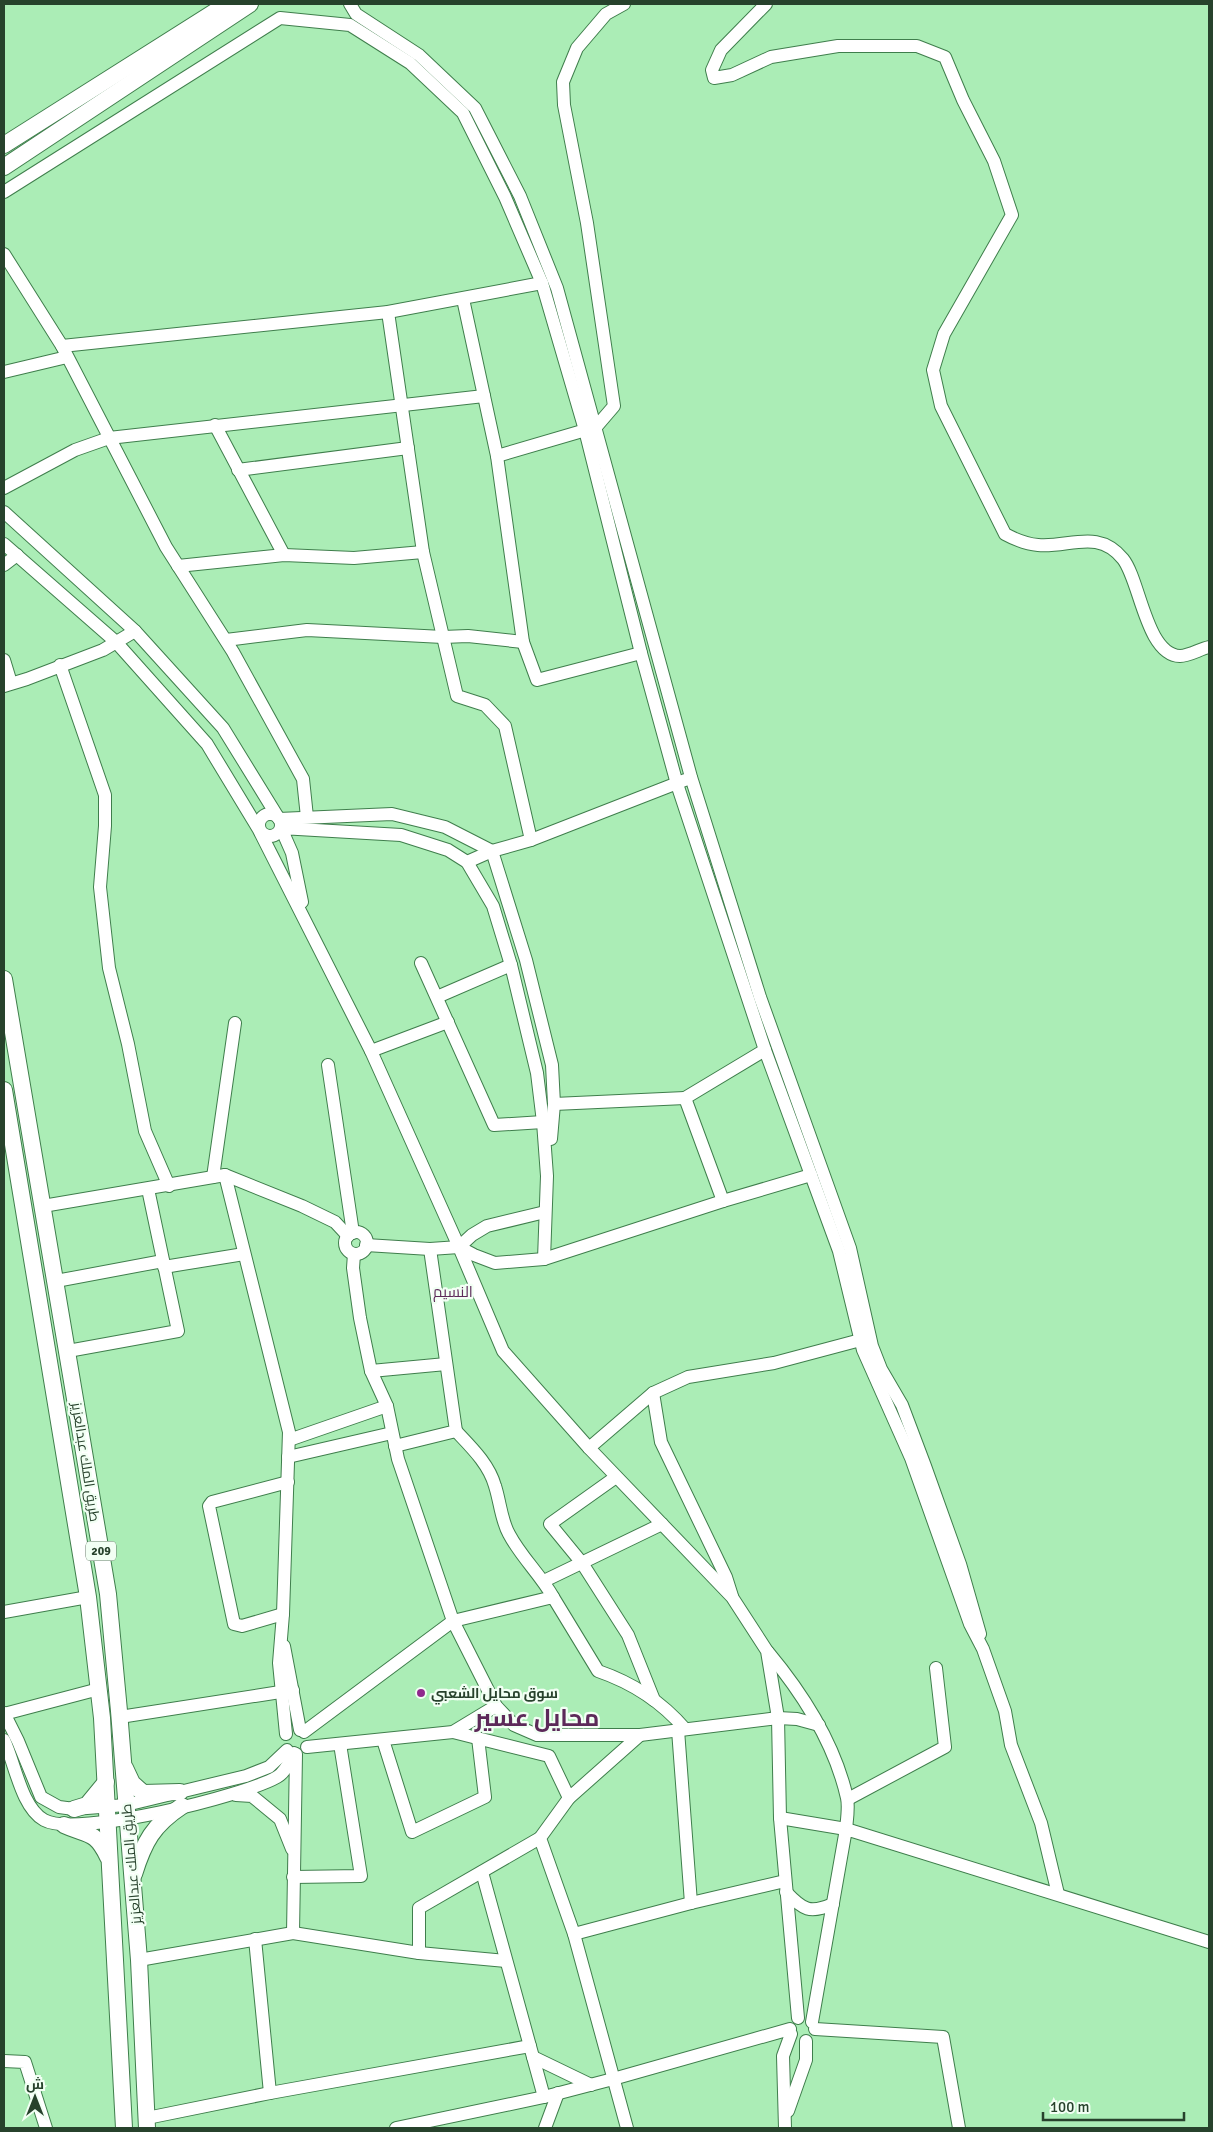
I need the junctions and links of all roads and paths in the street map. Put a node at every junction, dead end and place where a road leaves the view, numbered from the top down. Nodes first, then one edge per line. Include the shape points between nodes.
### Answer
1 (228, 4) edge
2 (250, 4) edge
3 (350, 4) edge
4 (624, 4) edge
5 (766, 4) edge
6 (4, 145) edge
7 (4, 167) edge
8 (4, 192) edge
9 (4, 254) edge
10 (542, 283) junction
11 (463, 299) junction
12 (388, 312) junction
13 (65, 352) junction
14 (4, 372) edge
15 (484, 396) junction
16 (402, 404) junction
17 (215, 425) junction
18 (590, 428) junction
19 (109, 438) junction
20 (408, 448) junction
21 (497, 456) junction
22 (238, 470) junction
23 (4, 488) edge
24 (4, 512) edge
25 (4, 544) edge
26 (423, 552) junction
27 (17, 555) junction
28 (284, 555) junction
29 (4, 565) edge
30 (178, 566) junction
31 (135, 631) junction
32 (443, 637) junction
33 (226, 640) junction
34 (116, 642) junction
35 (523, 642) junction
36 (1209, 647) edge
37 (641, 653) junction
38 (4, 660) edge
39 (60, 665) junction
40 (8, 684) edge
41 (691, 777) junction
42 (678, 784) junction
43 (307, 817) junction
44 (280, 823) junction
45 (260, 830) junction
46 (531, 840) junction
47 (492, 852) junction
48 (467, 862) junction
49 (306, 919) junction
50 (421, 963) dead end
51 (511, 965) junction
52 (4, 979) edge
53 (437, 997) junction
54 (448, 1022) junction
55 (235, 1023) dead end
56 (765, 1050) junction
57 (371, 1051) junction
58 (328, 1065) dead end
59 (4, 1090) edge
60 (685, 1098) junction
61 (554, 1104) junction
62 (543, 1122) junction
63 (811, 1175) junction
64 (219, 1176) junction
65 (547, 1176) junction
66 (169, 1186) junction
67 (148, 1190) junction
68 (723, 1201) junction
69 (43, 1206) junction
70 (545, 1212) junction
71 (350, 1235) junction
72 (366, 1245) junction
73 (459, 1247) junction
74 (430, 1249) junction
75 (244, 1254) junction
76 (354, 1254) junction
77 (544, 1259) junction
78 (164, 1264) junction
79 (56, 1281) junction
80 (865, 1339) junction
81 (68, 1351) junction
82 (446, 1364) junction
83 (372, 1371) junction
84 (653, 1392) junction
85 (387, 1406) junction
86 (456, 1431) junction
87 (289, 1440) junction
88 (394, 1440) junction
89 (589, 1448) junction
90 (288, 1457) junction
91 (616, 1477) junction
92 (288, 1482) junction
93 (662, 1524) junction
94 (582, 1563) junction
95 (544, 1581) junction
96 (88, 1597) junction
97 (553, 1597) junction
98 (732, 1597) junction
99 (4, 1612) edge
100 (282, 1614) junction
101 (453, 1620) junction
102 (767, 1651) junction
103 (936, 1668) dead end
104 (99, 1689) junction
105 (288, 1691) junction
106 (654, 1700) junction
107 (496, 1706) junction
108 (4, 1713) edge
109 (120, 1717) junction
110 (778, 1718) junction
111 (819, 1724) junction
112 (682, 1730) junction
113 (302, 1731) junction
114 (453, 1732) junction
115 (286, 1734) junction
116 (640, 1735) junction
117 (478, 1738) junction
118 (4, 1740) edge
119 (383, 1740) junction
120 (340, 1744) junction
121 (296, 1751) junction
122 (123, 1763) junction
123 (106, 1782) junction
124 (228, 1795) junction
125 (569, 1798) junction
126 (181, 1799) junction
127 (848, 1799) junction
128 (74, 1809) junction
129 (126, 1812) junction
130 (107, 1815) junction
131 (780, 1818) junction
132 (64, 1825) junction
133 (846, 1829) junction
134 (540, 1838) junction
135 (294, 1856) junction
136 (109, 1858) junction
137 (482, 1872) junction
138 (293, 1876) junction
139 (132, 1881) junction
140 (786, 1887) junction
141 (1058, 1894) junction
142 (691, 1903) junction
143 (833, 1904) junction
144 (293, 1933) junction
145 (574, 1934) junction
146 (255, 1939) junction
147 (1209, 1942) edge
148 (419, 1953) junction
149 (139, 1960) junction
150 (506, 1961) junction
151 (798, 2018) junction
152 (814, 2026) junction
153 (790, 2032) junction
154 (806, 2041) junction
155 (531, 2052) junction
156 (4, 2060) edge
157 (613, 2079) junction
158 (591, 2085) junction
159 (270, 2093) junction
160 (558, 2093) junction
161 (544, 2097) junction
162 (147, 2123) edge
163 (786, 2123) edge
164 (46, 2128) edge
165 (124, 2128) edge
166 (396, 2128) edge
167 (545, 2128) edge
168 (627, 2128) edge
169 (959, 2128) edge

1 - 6 main road
2 - 7 main road
3 - 18 street via 356,14 419,55 475,108 520,196 557,288
4 - 18 street via 606,14 577,48 563,82 564,105 588,223 614,406
5 - 36 street via 721,50 712,70 714,78 732,75 772,57 838,46 917,46 945,57 994,161 1012,216 944,334 933,370 941,406 1006,534 1021,542 1039,545 1091,540 1108,545 1124,559 1149,625 1165,651 1180,656
8 - 10 street via 280,18 350,25 410,63 463,113 505,197
9 - 13 street
10 - 11 street
10 - 18 street
11 - 12 street
11 - 15 street
12 - 13 street
12 - 16 street
13 - 14 street
13 - 19 street
15 - 16 street
15 - 21 street
16 - 17 street
16 - 20 street
17 - 19 street
17 - 22 street
18 - 21 street
18 - 37 street
18 - 41 street
19 - 23 street via 75,450
19 - 30 street
20 - 22 street
20 - 26 street
21 - 35 street
22 - 28 street
24 - 31 street
25 - 27 street
26 - 28 street via 354,558
26 - 32 street
27 - 29 street
27 - 34 street
28 - 30 street
30 - 33 street
31 - 34 street
31 - 44 street via 223,728
32 - 33 street via 307,630
32 - 35 street via 468,636
32 - 46 street via 457,696 485,705 505,726
33 - 43 street via 303,779
34 - 39 street
34 - 45 street via 207,744
35 - 37 street via 537,680
37 - 42 street
38 - 40 street
39 - 40 street
39 - 66 street via 105,795 100,887 108,968 128,1044 145,1131
41 - 42 street
41 - 80 street via 760,997 850,1248
42 - 46 street
42 - 56 street
43 - 44 street
43 - 47 street via 392,814 445,827
44 - 45 street via 274,836
44 - 45 street via 274,814 264,815 260,820
44 - 48 street via 401,835 448,850
44 - 49 street via 292,853
45 - 49 street
46 - 47 street
47 - 48 street
47 - 61 street via 526,960 552,1065
48 - 51 street via 493,906
49 - 57 street
50 - 53 street
51 - 53 street
51 - 62 street via 537,1073
52 - 69 main road, طريق الملك عبدالعزيز / 209
53 - 54 street
54 - 57 street
54 - 62 street via 494,1125
55 - 64 street
56 - 60 street
56 - 63 street
57 - 73 street
58 - 71 street
59 - 96 main road, طريق الملك عبدالعزيز / 209
60 - 61 street
60 - 68 street
61 - 65 street
62 - 65 street
63 - 68 street
63 - 80 street via 839,1251
64 - 66 street
64 - 71 street via 302,1206 335,1222
64 - 75 street
65 - 70 street
66 - 67 street
67 - 69 street
67 - 78 street
68 - 77 street
69 - 79 main road, طريق الملك عبدالعزيز / 209
70 - 73 street via 487,1226
70 - 77 street
71 - 72 street via 359,1233
71 - 76 street via 345,1242 346,1248
72 - 74 street
72 - 76 street via 361,1252
73 - 74 street
73 - 77 street via 495,1262
73 - 89 street via 503,1351
74 - 82 street
75 - 78 street
75 - 87 street
76 - 83 street via 360,1318
78 - 79 street
78 - 81 street via 178,1331
79 - 81 main road, طريق الملك عبدالعزيز / 209
80 - 84 street via 774,1363 688,1377
80 - 141 street via 1005,1712 1011,1745 1041,1823
81 - 109 main road, طريق الملك عبدالعزيز / 209 via 108,1594
82 - 83 street
82 - 86 street
83 - 85 street
84 - 89 street
84 - 98 street via 661,1442 726,1577
85 - 87 street
85 - 88 street
86 - 88 street
86 - 95 street via 480,1456 495,1484 508,1532
87 - 90 street
88 - 90 street
88 - 101 street
89 - 91 street
90 - 92 street
91 - 93 street
91 - 94 street via 550,1524
92 - 100 street
92 - 100 street via 212,1502 209,1506 234,1624 242,1626
93 - 94 street
93 - 98 street
94 - 95 street
94 - 106 street via 628,1635
95 - 97 street
96 - 99 street
96 - 104 main road, طريق الملك عبدالعزيز / 209
97 - 101 street
97 - 106 street via 598,1671 621,1678
98 - 102 street
100 - 105 street
101 - 107 street
101 - 113 street
102 - 110 street
102 - 111 street
103 - 127 street via 945,1747
104 - 108 street
104 - 123 main road, طريق الملك عبدالعزيز / 209
105 - 109 street
105 - 113 street
105 - 115 street
106 - 112 street via 668,1709
107 - 114 street
107 - 116 street via 514,1725 537,1734
108 - 128 street via 41,1797 59,1807
109 - 122 main road, طريق الملك عبدالعزيز / 209
110 - 111 street
110 - 112 street
110 - 131 street
111 - 127 street
112 - 116 street
112 - 142 street
113 - 115 street via 293,1729
113 - 121 street via 308,1739
114 - 117 street
114 - 119 street
115 - 121 street via 284,1741
116 - 125 street
117 - 119 street via 485,1797 412,1832
117 - 125 street via 550,1756
118 - 132 street via 26,1800 34,1812 43,1820
119 - 120 street
120 - 121 street
120 - 138 street via 362,1876
121 - 124 street via 278,1777
121 - 126 street via 268,1767
121 - 135 street
122 - 126 main road via 132,1783 143,1793
122 - 129 main road, طريق الملك عبدالعزيز / 209
123 - 128 main road via 87,1805
123 - 130 main road, طريق الملك عبدالعزيز / 209
124 - 126 street
124 - 135 street via 252,1796 280,1819
125 - 134 street
126 - 129 street
126 - 139 main road via 153,1831 141,1853
127 - 133 street
128 - 130 street
129 - 130 street
129 - 139 main road, طريق الملك عبدالعزيز / 209
130 - 132 street
130 - 136 main road, طريق الملك عبدالعزيز / 209
131 - 133 street
131 - 140 street
132 - 136 main road via 90,1833
133 - 141 street
133 - 143 street
134 - 137 street
134 - 145 street
135 - 138 street
136 - 165 main road, طريق الملك عبدالعزيز / 209
137 - 148 street via 419,1908
137 - 150 street
138 - 144 street
139 - 149 main road, طريق الملك عبدالعزيز / 209
140 - 142 street
140 - 143 street via 802,1908 818,1910
140 - 151 street
141 - 147 street
142 - 145 street
143 - 152 street
144 - 146 street
144 - 148 street
145 - 157 street
146 - 149 street
146 - 159 street
148 - 150 street
149 - 162 main road, طريق الملك عبدالعزيز / 209
150 - 155 street
151 - 152 street via 806,2018
151 - 153 street via 792,2022
152 - 154 street via 812,2037
152 - 169 street via 943,2037
153 - 154 street via 796,2040
153 - 157 street
153 - 163 street via 783,2056
154 - 163 street via 806,2060
155 - 158 street
155 - 159 street
155 - 161 street
156 - 164 street via 24,2062
157 - 158 street
157 - 168 street
158 - 160 street
159 - 162 street
160 - 161 street
160 - 167 street
161 - 166 street

